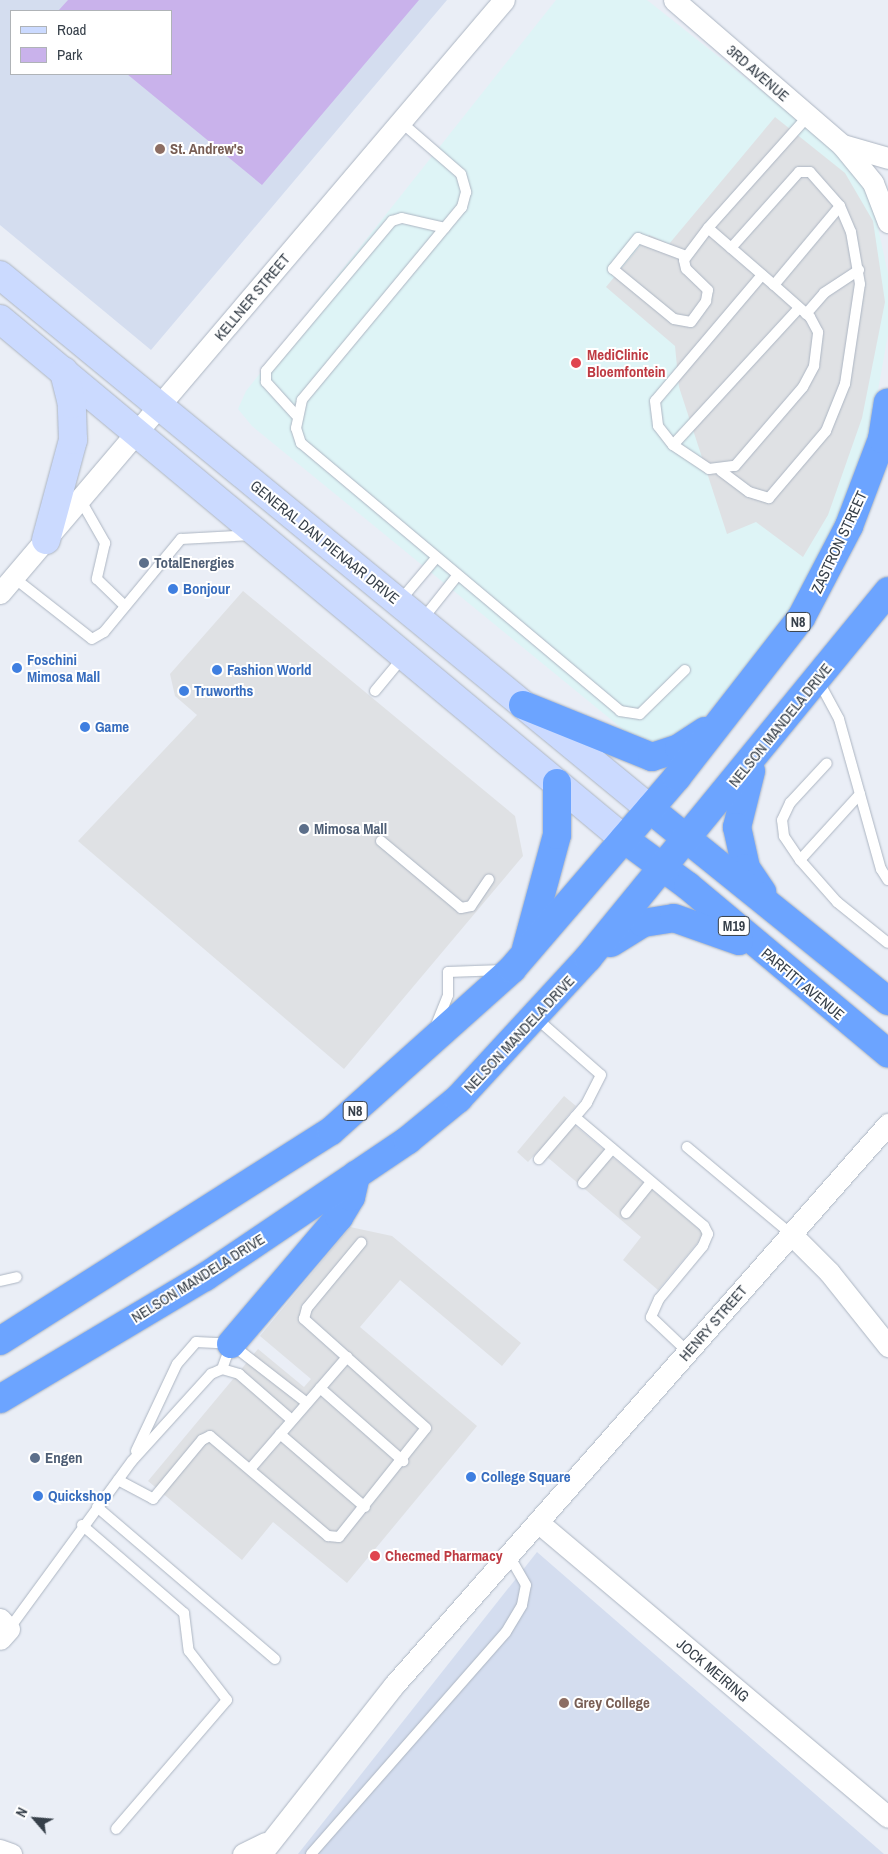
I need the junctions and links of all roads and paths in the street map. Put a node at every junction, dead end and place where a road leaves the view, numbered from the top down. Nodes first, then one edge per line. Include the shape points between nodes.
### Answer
1 (504, 0) edge
2 (674, 0) edge
3 (808, 116) junction
4 (400, 122) junction
5 (842, 145) junction
6 (888, 158) edge
7 (840, 206) junction
8 (888, 222) edge
9 (445, 228) junction
10 (708, 228) junction
11 (731, 248) junction
12 (686, 256) junction
13 (860, 270) junction
14 (0, 274) edge
15 (762, 275) junction
16 (774, 285) junction
17 (802, 311) junction
18 (0, 319) edge
19 (64, 370) junction
20 (888, 402) edge
21 (159, 406) junction
22 (296, 415) junction
23 (138, 431) junction
24 (885, 442) edge
25 (673, 445) junction
26 (721, 471) junction
27 (80, 499) junction
28 (262, 535) junction
29 (46, 540) junction
30 (436, 558) junction
31 (457, 576) junction
32 (7, 585) edge
33 (888, 591) edge
34 (125, 606) junction
35 (407, 610) junction
36 (405, 655) junction
37 (686, 670) dead end
38 (817, 679) junction
39 (375, 691) dead end
40 (523, 705) junction
41 (478, 717) junction
42 (725, 717) junction
43 (757, 754) junction
44 (827, 763) dead end
45 (557, 783) junction
46 (860, 794) junction
47 (650, 809) junction
48 (687, 839) junction
49 (624, 840) junction
50 (381, 841) dead end
51 (800, 860) junction
52 (664, 868) junction
53 (489, 879) dead end
54 (888, 880) edge
55 (783, 917) junction
56 (888, 943) edge
57 (764, 951) junction
58 (588, 958) junction
59 (836, 961) junction
60 (518, 962) junction
61 (888, 982) edge
62 (888, 1002) edge
63 (536, 1018) junction
64 (424, 1051) junction
65 (888, 1053) edge
66 (575, 1117) junction
67 (888, 1124) edge
68 (687, 1147) dead end
69 (612, 1149) junction
70 (539, 1159) dead end
71 (356, 1175) junction
72 (651, 1182) junction
73 (583, 1183) dead end
74 (626, 1212) dead end
75 (791, 1234) junction
76 (362, 1243) dead end
77 (17, 1277) dead end
78 (0, 1281) edge
79 (0, 1341) edge
80 (231, 1344) junction
81 (888, 1346) edge
82 (688, 1352) junction
83 (347, 1357) junction
84 (222, 1369) junction
85 (320, 1388) junction
86 (0, 1399) edge
87 (307, 1403) junction
88 (292, 1420) junction
89 (280, 1434) junction
90 (132, 1461) junction
91 (404, 1461) junction
92 (250, 1468) junction
93 (118, 1480) junction
94 (97, 1507) junction
95 (366, 1507) junction
96 (539, 1523) junction
97 (82, 1525) junction
98 (509, 1556) junction
99 (3, 1629) edge
100 (275, 1658) dead end
101 (888, 1817) edge
102 (116, 1829) dead end
103 (0, 1850) edge
104 (253, 1852) edge
105 (11, 1854) edge
106 (311, 1854) edge

1 - 4 street, KELLNER STREET
2 - 3 street, 3RD AVENUE
3 - 5 street, 3RD AVENUE
3 - 10 lane
4 - 9 lane via 466,183 462,207
4 - 21 street, KELLNER STREET
5 - 6 street, 3RD AVENUE
5 - 8 street, 3RD AVENUE via 874,182
7 - 11 lane via 810,172 799,172
7 - 13 lane
7 - 16 lane
9 - 22 lane via 302,400
9 - 22 lane via 402,218 392,221 266,371 266,382
10 - 11 lane
10 - 12 lane
11 - 15 lane
12 - 12 lane via 638,238 613,269 686,324 708,296 708,290 684,266
13 - 17 lane
13 - 26 lane via 845,384 826,430 769,498 749,492
14 - 21 street, GENERAL DAN PIENAAR DRIVE
15 - 16 lane
15 - 25 lane via 655,401 654,418
16 - 17 lane
17 - 25 lane
17 - 26 lane via 818,332 818,348 803,387 735,466
18 - 19 street
19 - 23 street
19 - 29 street via 72,404 73,440
20 - 24 highway, ZASTRON STREET / N8
21 - 23 street, KELLNER STREET
21 - 35 street, GENERAL DAN PIENAAR DRIVE
22 - 30 lane via 296,428 308,452
23 - 27 street, KELLNER STREET
23 - 28 street
24 - 42 highway, ZASTRON STREET / N8 via 823,582
25 - 26 lane via 698,464
27 - 29 street, KELLNER STREET
27 - 34 lane via 105,543 97,579
28 - 34 lane via 182,539
28 - 36 street
29 - 32 street, KELLNER STREET
30 - 31 lane
30 - 35 lane
31 - 35 lane
31 - 37 lane via 620,711 640,714
32 - 34 lane via 92,639
33 - 38 highway, NELSON MANDELA DRIVE
35 - 40 street, GENERAL DAN PIENAAR DRIVE
35 - 41 street via 397,620 401,632
36 - 39 lane
36 - 41 street
38 - 43 highway, NELSON MANDELA DRIVE
38 - 46 lane via 839,719
40 - 42 highway via 652,756 679,748
40 - 47 street, GENERAL DAN PIENAAR DRIVE
41 - 45 street
42 - 47 highway, ZASTRON STREET / N8
43 - 48 highway, NELSON MANDELA DRIVE
43 - 55 highway via 739,806 740,849 756,886
44 - 51 lane via 790,803 782,820 784,836
45 - 49 street
45 - 60 highway via 558,835
46 - 51 lane
46 - 54 lane
47 - 48 highway, M19
47 - 49 highway, N8
48 - 52 highway, NELSON MANDELA DRIVE
48 - 55 highway, M19
49 - 52 highway, PARFITT AVENUE / M19
49 - 60 highway, N8
50 - 53 lane via 461,908 471,906
51 - 56 lane via 837,902
52 - 57 highway, PARFITT AVENUE / M19
52 - 58 highway, NELSON MANDELA DRIVE
55 - 59 highway, M19
57 - 58 highway via 674,918 643,923
57 - 65 highway, PARFITT AVENUE / M19
58 - 63 highway, NELSON MANDELA DRIVE
59 - 61 highway
59 - 62 highway, M19
60 - 64 highway, N8
60 - 64 lane via 448,972 448,995
63 - 66 lane via 600,1075 599,1084
63 - 71 highway, NELSON MANDELA DRIVE via 458,1099
64 - 79 highway, N8 via 331,1132
66 - 69 lane
66 - 70 lane
67 - 75 street, HENRY STREET
68 - 75 lane
69 - 72 lane
69 - 73 lane
71 - 80 highway via 351,1197 339,1217
71 - 86 highway, NELSON MANDELA DRIVE via 205,1277
72 - 74 lane
72 - 82 lane via 704,1226 708,1234 704,1246 652,1310 657,1325
75 - 81 street via 829,1272
75 - 82 street, HENRY STREET
76 - 83 lane via 304,1314 307,1323
77 - 78 lane
80 - 84 lane
80 - 87 lane
80 - 90 lane via 207,1340 186,1351
82 - 96 street, HENRY STREET
83 - 85 lane
83 - 91 lane via 424,1424 424,1435
84 - 88 lane via 239,1374
84 - 90 lane via 203,1382
85 - 87 lane
85 - 91 lane
87 - 88 lane
88 - 89 lane
89 - 92 lane
89 - 95 lane
90 - 93 lane
91 - 95 lane
92 - 93 lane via 210,1436 202,1440 152,1499
92 - 95 lane via 331,1538 339,1537
93 - 94 lane
94 - 97 lane
94 - 100 lane
96 - 98 street, HENRY STREET
96 - 101 street, JOCK MEIRING
97 - 99 lane
97 - 102 lane via 184,1613 189,1651 227,1700
98 - 104 street, HENRY STREET via 394,1685
98 - 106 lane via 526,1585 522,1606 506,1632
103 - 105 street

